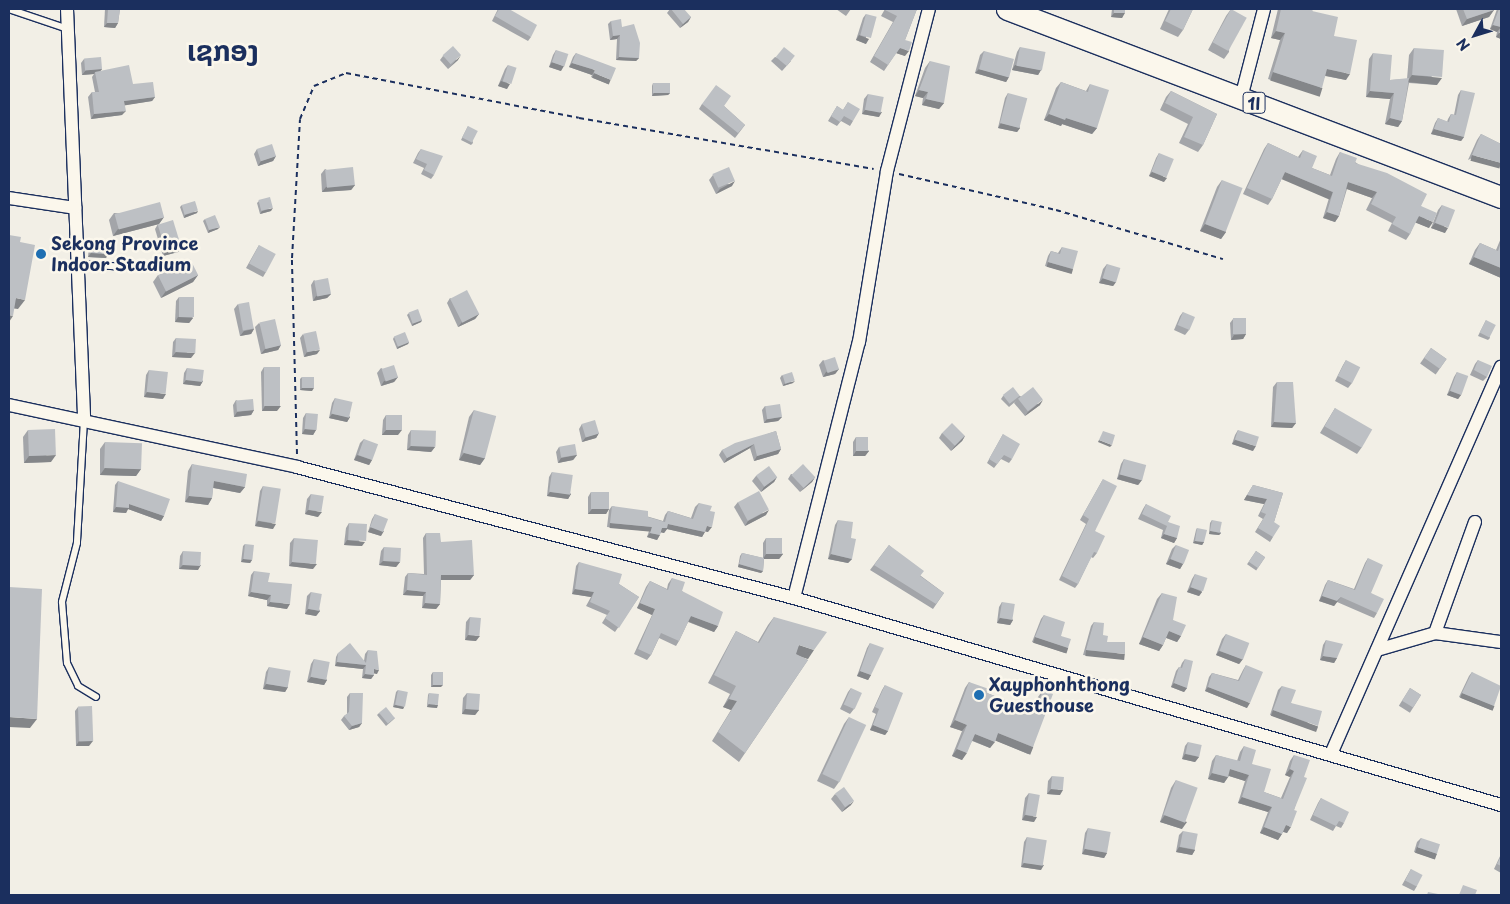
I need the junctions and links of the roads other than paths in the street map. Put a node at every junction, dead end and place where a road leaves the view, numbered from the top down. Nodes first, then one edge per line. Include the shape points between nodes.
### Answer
1 (9, 9) edge
2 (67, 9) edge
3 (929, 9) edge
4 (1007, 9) edge
5 (1264, 9) edge
6 (68, 29) junction
7 (1240, 98) junction
8 (9, 198) edge
9 (1501, 198) edge
10 (75, 208) junction
11 (77, 264) junction
12 (144, 268) dead end
13 (1501, 367) edge
14 (9, 405) edge
15 (84, 419) junction
16 (1475, 522) dead end
17 (794, 598) junction
18 (1435, 633) junction
19 (1501, 642) edge
20 (1377, 650) junction
21 (96, 697) dead end
22 (1331, 754) junction
23 (1501, 805) edge

1 - 6 lane
2 - 6 street
3 - 17 street via 887,171 859,342
4 - 7 highway, 1I
5 - 7 street
6 - 10 street
7 - 9 highway, 1I
8 - 10 street
10 - 11 street
11 - 12 lane
11 - 15 street
13 - 20 street
14 - 15 street
15 - 17 street via 297,468
15 - 21 lane via 76,543 62,602 67,663 78,686
16 - 18 street
17 - 22 street
18 - 19 street
18 - 20 street
20 - 22 street
22 - 23 street

